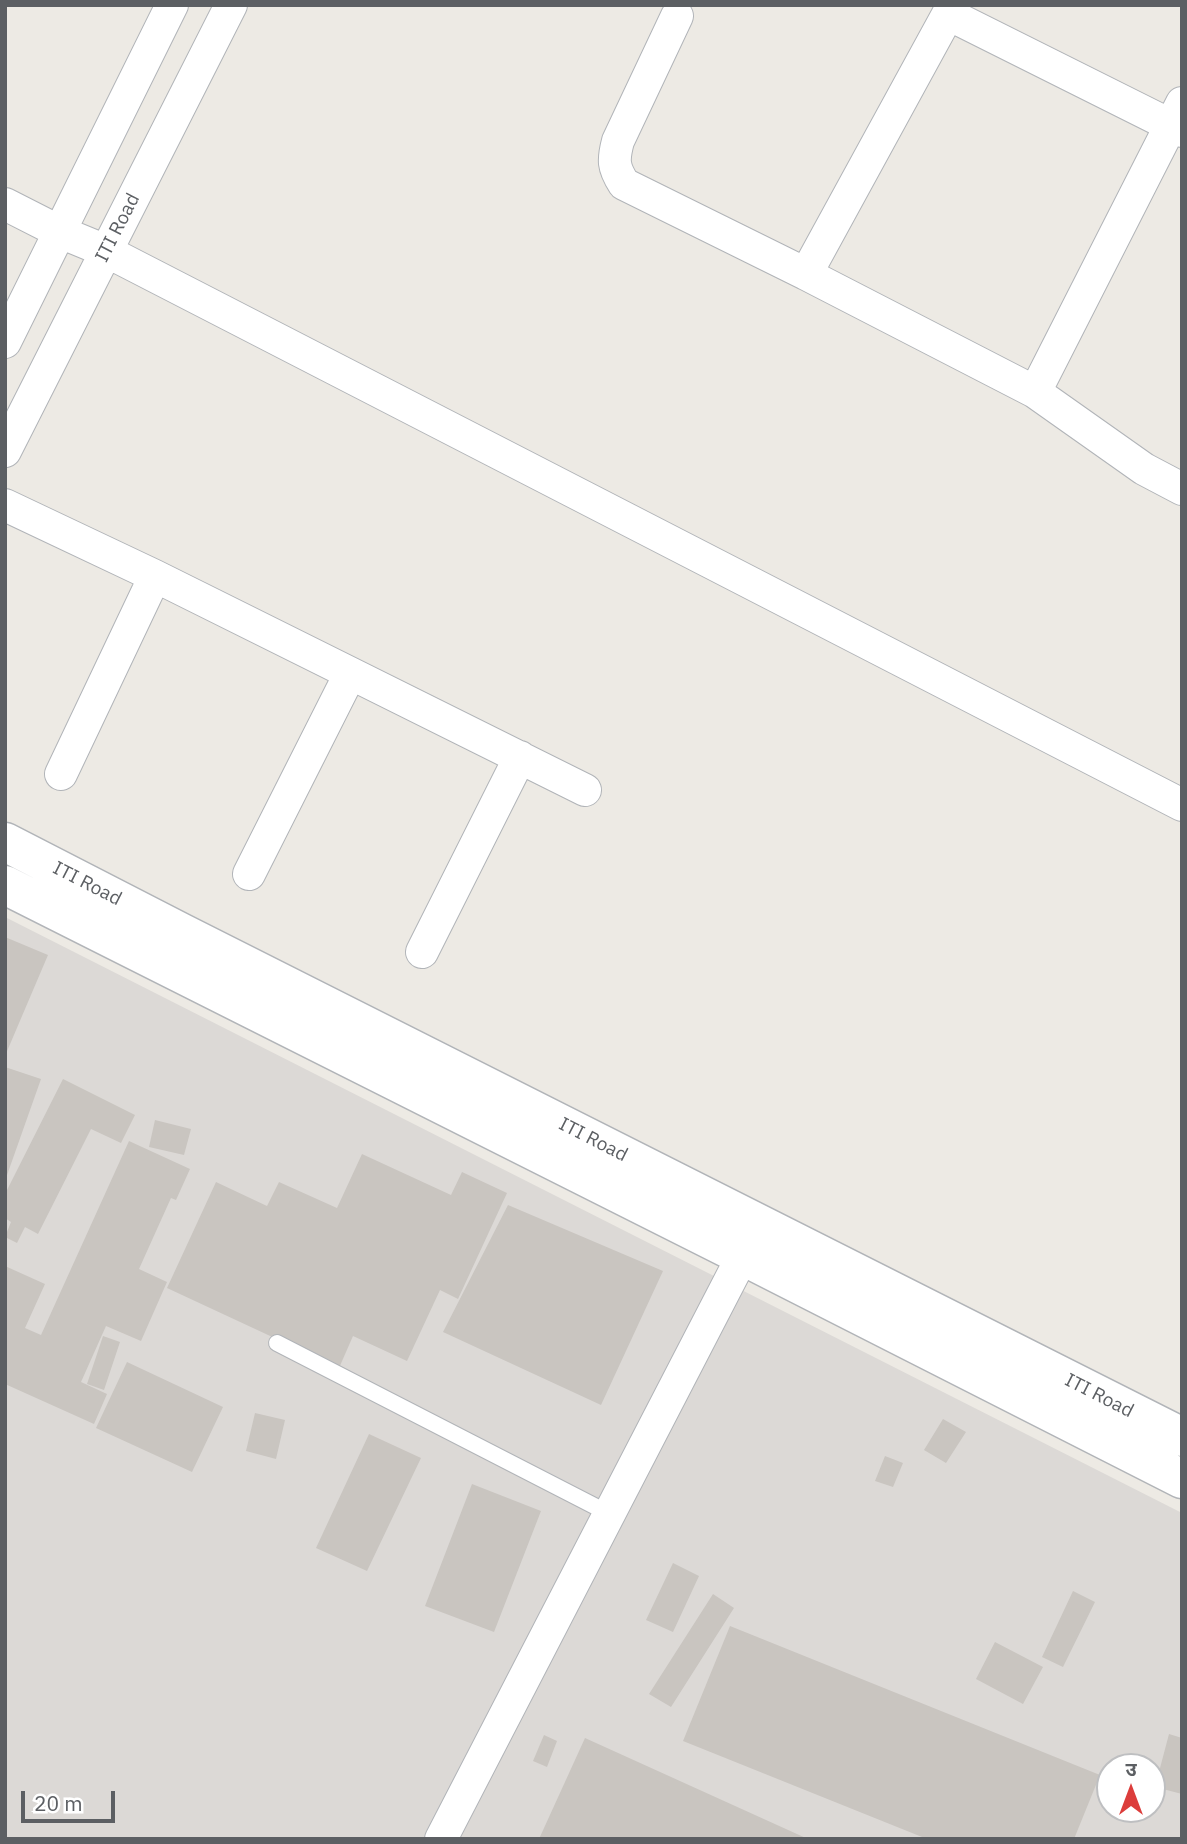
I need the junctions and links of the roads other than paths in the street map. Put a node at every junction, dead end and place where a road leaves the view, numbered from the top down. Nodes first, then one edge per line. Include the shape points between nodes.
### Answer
1 (172, 5) edge
2 (231, 5) edge
3 (950, 10) edge
4 (677, 16) dead end
5 (1178, 119) edge
6 (5, 204) edge
7 (60, 232) junction
8 (106, 251) junction
9 (806, 274) junction
10 (5, 342) edge
11 (1035, 393) junction
12 (5, 451) edge
13 (1182, 489) edge
14 (5, 505) edge
15 (155, 576) junction
16 (351, 674) junction
17 (520, 757) junction
18 (61, 774) dead end
19 (585, 790) dead end
20 (1182, 805) edge
21 (5, 842) edge
22 (249, 874) dead end
23 (5, 885) edge
24 (422, 952) dead end
25 (752, 1240) junction
26 (277, 1343) dead end
27 (1182, 1437) edge
28 (1182, 1479) edge
29 (610, 1514) junction
30 (440, 1839) edge

1 - 7 street
2 - 8 street, ITI Road
3 - 5 street
3 - 9 street
4 - 9 street via 618,141 615,171 624,184
5 - 11 street
6 - 7 street
7 - 8 street
7 - 10 street
8 - 12 street, ITI Road
8 - 20 street
9 - 11 street
11 - 13 street
14 - 15 street
15 - 16 street
15 - 18 street
16 - 17 street
16 - 22 street
17 - 19 street
17 - 24 street
21 - 25 street, ITI Road
23 - 25 street
25 - 27 street, ITI Road
25 - 28 street
25 - 29 street
26 - 29 lane
29 - 30 street

